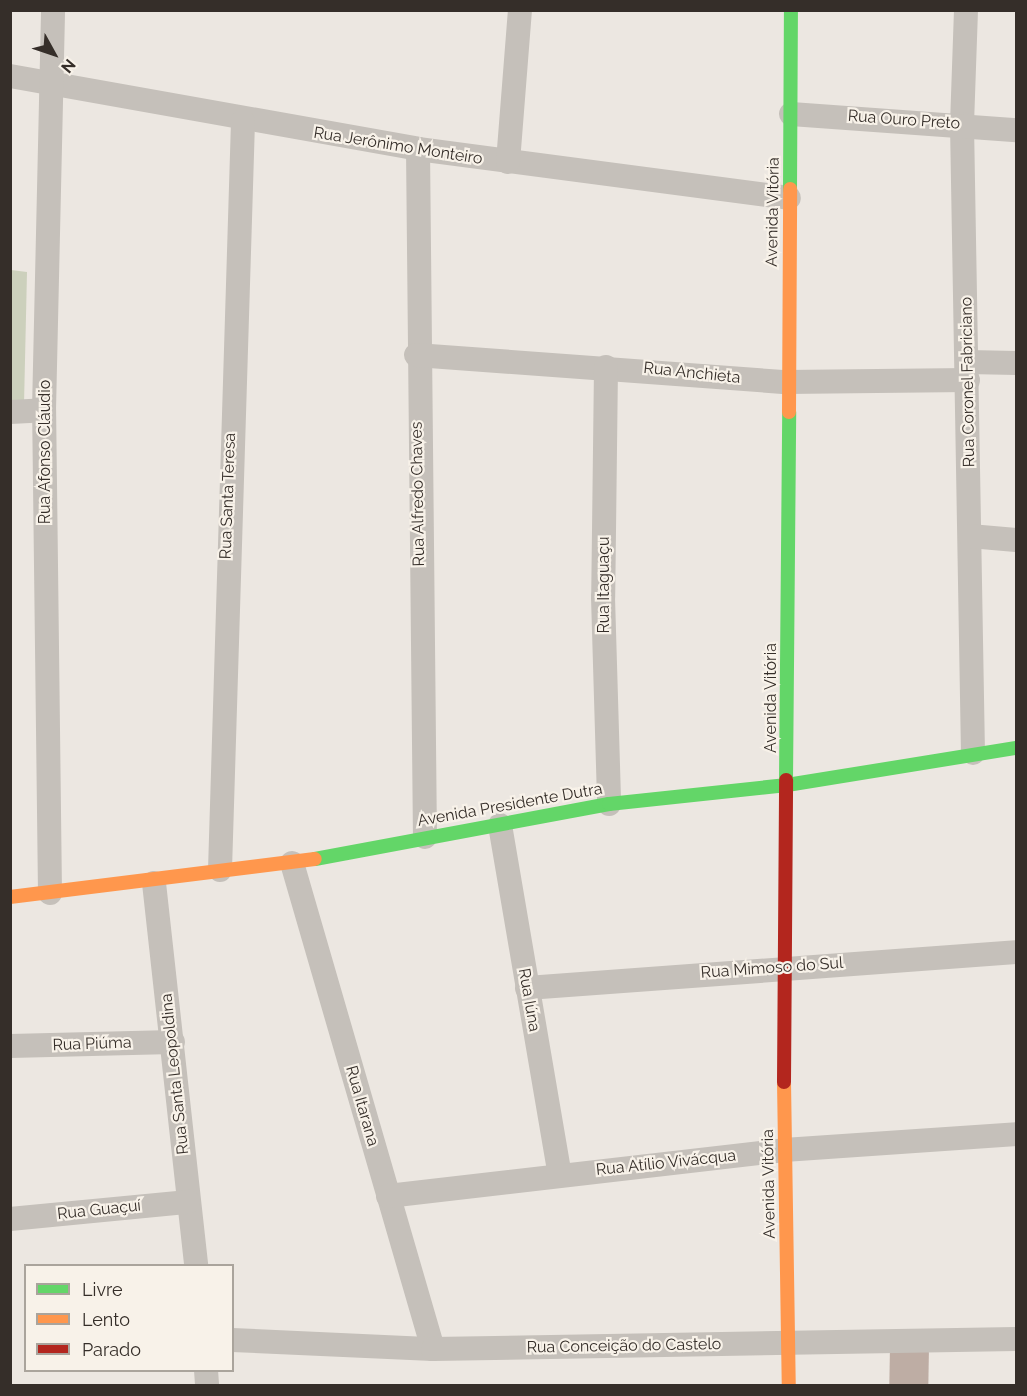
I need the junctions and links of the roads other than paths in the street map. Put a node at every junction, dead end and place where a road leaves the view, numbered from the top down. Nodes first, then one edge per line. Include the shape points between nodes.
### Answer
1 (53, 10) edge
2 (520, 10) edge
3 (791, 10) edge
4 (966, 10) edge
5 (10, 76) edge
6 (52, 80) junction
7 (791, 114) junction
8 (243, 121) junction
9 (962, 124) junction
10 (1017, 130) edge
11 (418, 150) junction
12 (508, 162) junction
13 (789, 198) junction
14 (416, 355) junction
15 (1017, 363) edge
16 (606, 367) junction
17 (968, 371) junction
18 (786, 382) junction
19 (44, 410) junction
20 (10, 412) edge
21 (970, 536) junction
22 (1017, 540) edge
23 (1017, 748) edge
24 (974, 753) junction
25 (787, 785) junction
26 (609, 804) junction
27 (500, 825) junction
28 (425, 837) junction
29 (292, 863) junction
30 (220, 870) junction
31 (154, 883) junction
32 (50, 893) junction
33 (10, 897) edge
34 (1017, 952) edge
35 (788, 965) junction
36 (527, 988) junction
37 (173, 1042) junction
38 (10, 1046) edge
39 (1017, 1134) edge
40 (784, 1150) junction
41 (560, 1175) junction
42 (388, 1196) junction
43 (188, 1202) junction
44 (10, 1219) edge
45 (196, 1264) edge
46 (1017, 1339) edge
47 (234, 1340) edge
48 (789, 1343) junction
49 (433, 1349) junction
50 (789, 1386) edge

1 - 6 street, Rua Afonso Cláudio
2 - 12 street
3 - 7 street, Avenida Vitória
4 - 9 street, Rua Coronel Fabriciano
5 - 6 street, Rua Jerônimo Monteiro
6 - 8 street, Rua Jerônimo Monteiro
6 - 19 street, Rua Afonso Cláudio
7 - 9 street, Rua Ouro Preto
7 - 13 street, Avenida Vitória
8 - 11 street, Rua Jerônimo Monteiro
8 - 30 street, Rua Santa Teresa
9 - 10 street, Rua Ouro Preto
9 - 17 street, Rua Coronel Fabriciano
11 - 12 street, Rua Jerônimo Monteiro
11 - 14 street, Rua Alfredo Chaves
12 - 13 street, Rua Jerônimo Monteiro
13 - 18 street, Avenida Vitória
14 - 16 street, Rua Anchieta
14 - 28 street, Rua Alfredo Chaves
15 - 17 street, Rua Anchieta
16 - 18 street, Rua Anchieta
16 - 26 street, Rua Itaguaçu via 603,597
17 - 18 street, Rua Anchieta
17 - 21 street, Rua Coronel Fabriciano
18 - 25 street, Avenida Vitória
19 - 20 street
19 - 32 street, Rua Afonso Cláudio
21 - 22 street
21 - 24 street, Rua Coronel Fabriciano
23 - 24 street, Avenida Presidente Dutra
24 - 25 street, Avenida Presidente Dutra
25 - 26 street, Avenida Presidente Dutra
25 - 35 street, Avenida Vitória
26 - 27 street, Avenida Presidente Dutra
27 - 28 street, Avenida Presidente Dutra
27 - 36 street, Rua Iúna
28 - 29 street, Avenida Presidente Dutra
29 - 30 street, Avenida Presidente Dutra
29 - 42 street, Rua Itarana
30 - 31 street, Avenida Presidente Dutra
31 - 32 street, Avenida Presidente Dutra
31 - 37 street, Rua Santa Leopoldina
32 - 33 street, Avenida Presidente Dutra
34 - 35 street, Rua Mimoso do Sul
35 - 36 street, Rua Mimoso do Sul
35 - 40 street, Avenida Vitória
36 - 41 street, Rua Iúna
37 - 38 street, Rua Piúma
37 - 43 street, Rua Santa Leopoldina
39 - 40 street, Rua Atílio Vivácqua
40 - 41 street, Rua Atílio Vivácqua
40 - 48 street, Avenida Vitória
41 - 42 street, Rua Atílio Vivácqua
42 - 49 street, Rua Itarana
43 - 44 street, Rua Guaçuí
43 - 45 street, Rua Santa Leopoldina
46 - 48 street, Rua Conceição do Castelo
47 - 49 street, Rua Conceição do Castelo
48 - 49 street, Rua Conceição do Castelo
48 - 50 street, Avenida Vitória

